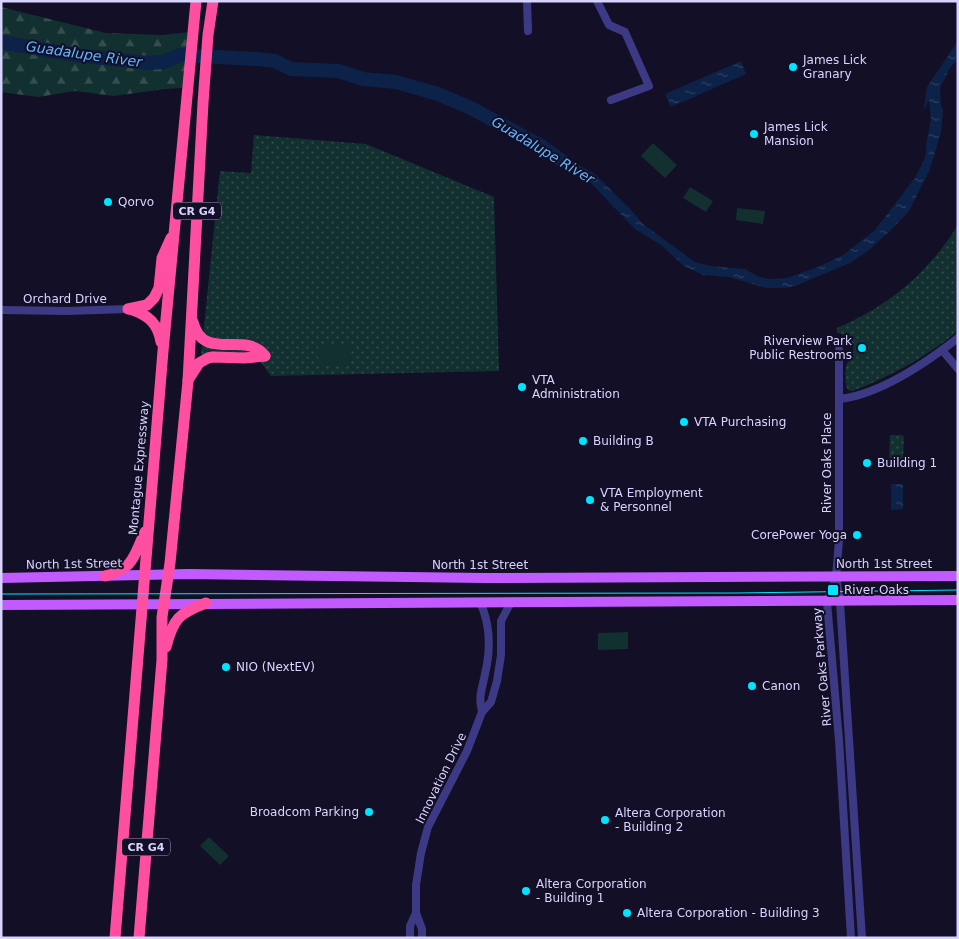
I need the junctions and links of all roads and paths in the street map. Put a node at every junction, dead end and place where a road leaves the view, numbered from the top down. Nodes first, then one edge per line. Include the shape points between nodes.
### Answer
1 (196, 1) edge
2 (213, 1) edge
3 (527, 1) edge
4 (597, 1) edge
5 (528, 31) dead end
6 (611, 100) dead end
7 (176, 227) junction
8 (128, 309) junction
9 (1, 310) edge
10 (192, 318) junction
11 (956, 343) edge
12 (839, 350) dead end
13 (942, 350) junction
14 (163, 351) junction
15 (958, 368) edge
16 (188, 382) junction
17 (839, 399) junction
18 (149, 523) junction
19 (168, 574) junction
20 (144, 575) junction
21 (105, 576) junction
22 (958, 576) edge
23 (836, 577) junction
24 (1, 578) edge
25 (958, 600) edge
26 (480, 602) junction
27 (511, 602) junction
28 (827, 602) junction
29 (840, 602) junction
30 (206, 603) junction
31 (142, 604) junction
32 (164, 604) junction
33 (1, 605) edge
34 (162, 660) junction
35 (482, 712) junction
36 (416, 914) junction
37 (115, 938) edge
38 (139, 938) edge
39 (410, 938) edge
40 (422, 938) edge
41 (851, 938) edge
42 (862, 938) edge

1 - 7 highway, Montague Expressway / CR G4
2 - 10 highway, CR G4 via 203,103
3 - 5 street
4 - 6 street via 610,25 625,32 650,86
7 - 8 highway via 162,258 159,288 154,298 147,305
7 - 14 highway, Montague Expressway / CR G4
8 - 9 street, Orchard Drive via 67,312
8 - 14 highway via 152,320 160,334
10 - 16 highway, CR G4
10 - 16 highway via 194,328 206,341 217,345 254,346 266,356 208,358 199,363
11 - 13 street
12 - 17 street, River Oaks Place
13 - 15 street
13 - 17 street via 871,391
14 - 18 highway, Montague Expressway / CR G4
16 - 19 highway, CR G4
17 - 23 street, River Oaks Place
18 - 20 highway, Montague Expressway / CR G4
18 - 21 highway via 129,565
19 - 20 main road, North 1st Street
19 - 23 main road, North 1st Street via 485,578
19 - 32 highway, CR G4
20 - 21 main road, North 1st Street
20 - 31 highway, Montague Expressway / CR G4
21 - 24 main road, North 1st Street
22 - 23 main road, North 1st Street
23 - 28 street, River Oaks Parkway
23 - 29 street, River Oaks Parkway
25 - 29 main road
26 - 27 main road
26 - 30 main road
26 - 35 street, Innovation Drive via 489,632 487,664 479,699
27 - 28 main road
27 - 35 street, Innovation Drive via 501,620 497,681 491,702
28 - 29 main road
28 - 41 street, River Oaks Parkway
29 - 42 street, River Oaks Parkway
30 - 32 main road
30 - 34 highway via 190,609 176,620
31 - 32 main road
31 - 33 main road
31 - 37 highway, Montague Expressway / CR G4
32 - 34 highway, CR G4
34 - 38 highway, CR G4
35 - 36 street, Innovation Drive via 467,751 428,827 417,876
36 - 39 street, Innovation Drive via 410,926
36 - 40 street, Innovation Drive

